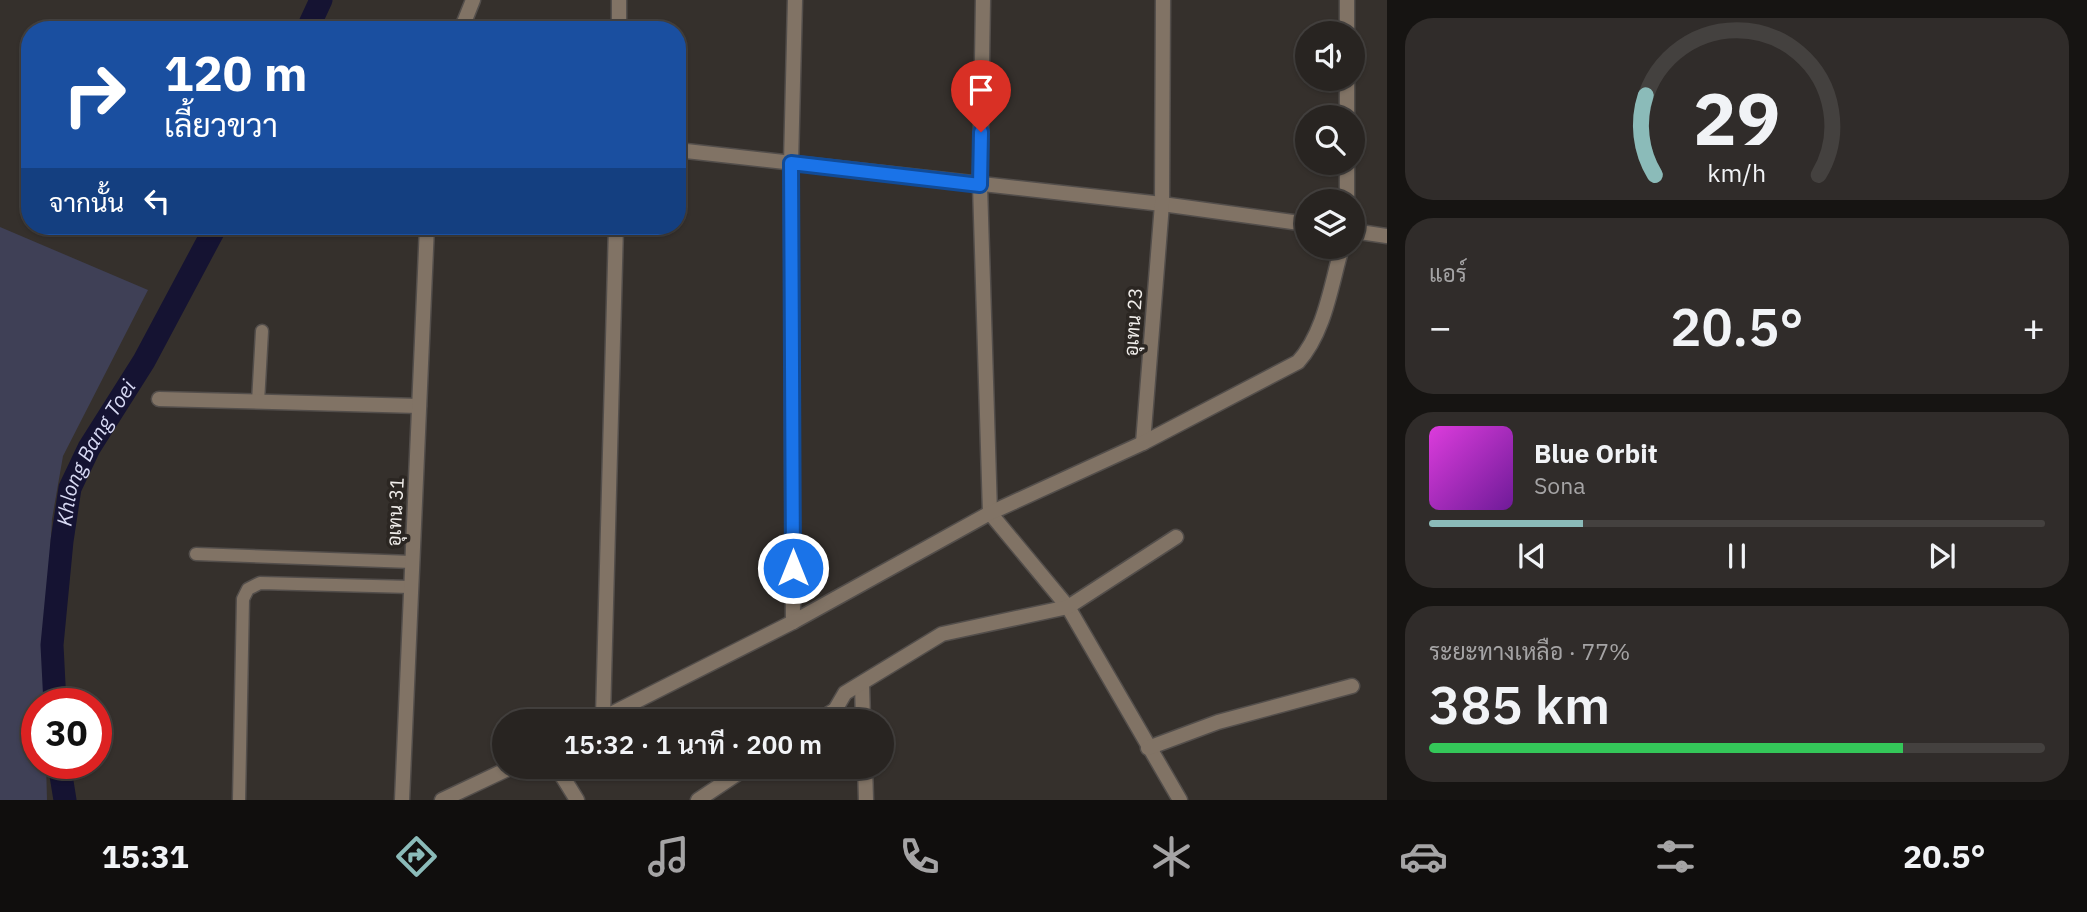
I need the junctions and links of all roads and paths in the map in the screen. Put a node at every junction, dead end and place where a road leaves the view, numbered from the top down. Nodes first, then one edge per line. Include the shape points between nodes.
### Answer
1 (473, 0) edge
2 (618, 0) edge
3 (795, 0) edge
4 (983, 0) edge
5 (1163, 0) edge
6 (1347, 0) edge
7 (465, 21) edge
8 (619, 21) edge
9 (1347, 21) edge
10 (686, 151) edge
11 (791, 163) junction
12 (980, 185) junction
13 (1162, 204) junction
14 (1295, 222) edge
15 (1365, 233) edge
16 (427, 235) edge
17 (616, 235) edge
18 (1387, 236) edge
19 (1339, 259) edge
20 (262, 331) dead end
21 (159, 399) dead end
22 (258, 402) junction
23 (419, 406) junction
24 (1143, 443) junction
25 (990, 513) junction
26 (1177, 537) dead end
27 (196, 554) dead end
28 (412, 562) junction
29 (411, 587) junction
30 (1068, 607) junction
31 (793, 622) junction
32 (862, 684) junction
33 (1352, 686) dead end
34 (600, 709) edge
35 (620, 709) edge
36 (836, 709) edge
37 (863, 709) edge
38 (1148, 748) junction
39 (492, 776) edge
40 (564, 779) edge
41 (730, 779) edge
42 (865, 779) edge
43 (239, 800) edge
44 (402, 800) edge
45 (442, 800) edge
46 (577, 800) edge
47 (698, 800) edge
48 (866, 800) edge
49 (1180, 800) edge

1 - 7 street
2 - 8 street
3 - 11 street
4 - 12 street
5 - 13 street, อุเทน 23
6 - 9 street
10 - 11 street
11 - 12 street
11 - 31 street
12 - 13 street
12 - 25 street
13 - 14 street
13 - 24 street, อุเทน 23
15 - 18 street
16 - 23 street, อุเทน 31
17 - 34 street
19 - 24 street via 1319,326 1298,362
20 - 22 lane
21 - 22 street
22 - 23 street
23 - 28 street, อุเทน 31
24 - 25 street
25 - 30 street
25 - 31 street
26 - 30 street
27 - 28 lane
28 - 29 street, อุเทน 31
29 - 43 lane via 260,583 248,589 243,599
29 - 44 street, อุเทน 31
30 - 32 street via 943,634
30 - 38 street
31 - 35 street
32 - 36 street via 845,693
32 - 37 street
33 - 38 street via 1218,722
38 - 49 street
39 - 45 street
40 - 46 street
41 - 47 street
42 - 48 street

